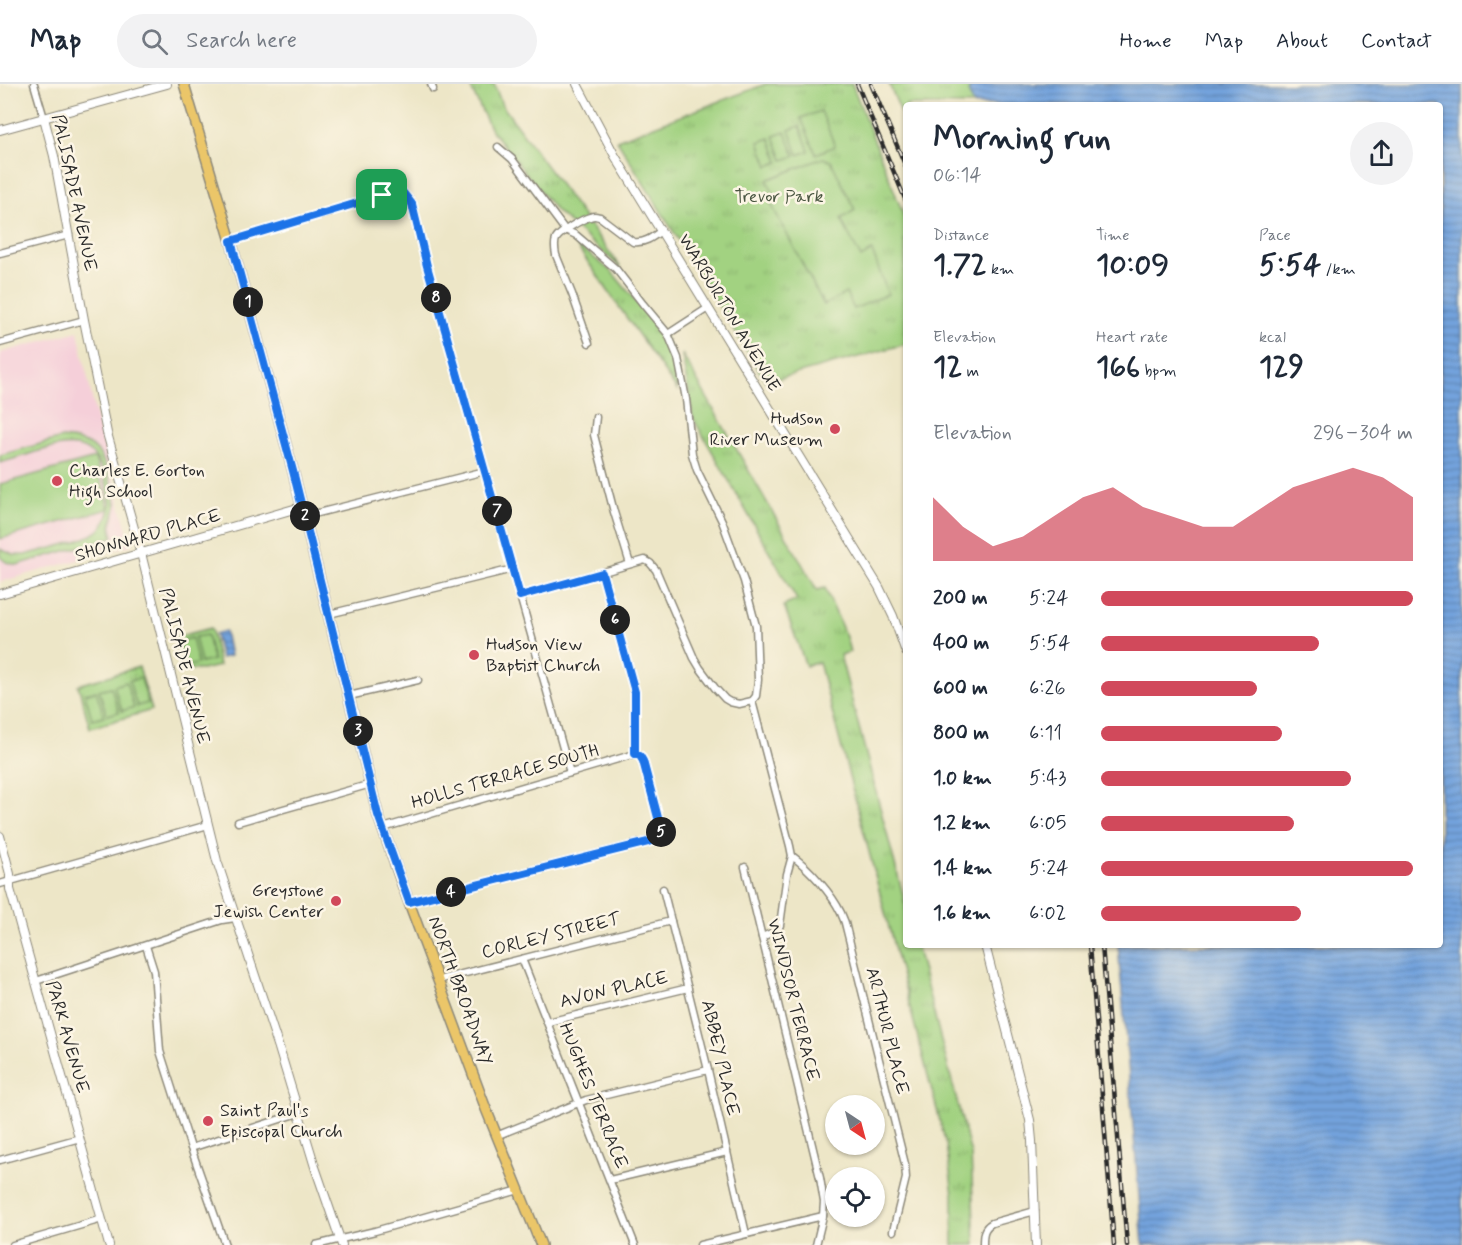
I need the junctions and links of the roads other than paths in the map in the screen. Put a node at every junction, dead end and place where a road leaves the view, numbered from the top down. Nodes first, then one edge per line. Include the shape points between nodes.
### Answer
1 (34, 84) edge
2 (167, 84) edge
3 (184, 84) edge
4 (577, 84) edge
5 (44, 118) junction
6 (0, 130) edge
7 (498, 147) dead end
8 (565, 230) junction
9 (661, 231) junction
10 (69, 235) junction
11 (231, 241) junction
12 (0, 253) edge
13 (708, 308) junction
14 (84, 320) junction
15 (668, 334) junction
16 (589, 343) dead end
17 (0, 344) edge
18 (596, 417) dead end
19 (485, 471) junction
20 (303, 511) junction
21 (141, 553) junction
22 (630, 564) junction
23 (513, 569) junction
24 (602, 573) junction
25 (0, 594) edge
26 (520, 596) junction
27 (329, 614) junction
28 (903, 644) edge
29 (418, 680) dead end
30 (349, 696) junction
31 (752, 701) junction
32 (635, 754) junction
33 (570, 773) junction
34 (371, 784) junction
35 (238, 822) dead end
36 (208, 825) junction
37 (382, 828) junction
38 (0, 836) edge
39 (792, 856) junction
40 (745, 867) dead end
41 (10, 881) junction
42 (0, 884) edge
43 (663, 889) dead end
44 (409, 902) junction
45 (235, 918) junction
46 (671, 921) junction
47 (762, 937) junction
48 (146, 945) junction
49 (986, 948) edge
50 (522, 959) junction
51 (438, 980) junction
52 (36, 981) junction
53 (688, 988) junction
54 (548, 1022) junction
55 (708, 1070) junction
56 (579, 1102) junction
57 (299, 1113) junction
58 (496, 1136) junction
59 (80, 1138) junction
60 (191, 1148) junction
61 (727, 1152) junction
62 (0, 1160) edge
63 (610, 1180) junction
64 (519, 1190) junction
65 (1035, 1211) junction
66 (823, 1216) junction
67 (102, 1220) junction
68 (894, 1231) dead end
69 (746, 1234) junction
70 (341, 1242) edge
71 (13, 1245) edge
72 (110, 1245) edge
73 (225, 1245) edge
74 (316, 1245) edge
75 (541, 1245) edge
76 (635, 1245) edge
77 (700, 1245) edge
78 (816, 1245) edge
79 (983, 1245) edge
80 (1036, 1245) edge

1 - 5 street, PALISADE AVENUE
2 - 5 street
3 - 11 main road, NORTH BROADWAY
4 - 9 street, WARBURTON AVENUE
5 - 6 street
5 - 10 street, PALISADE AVENUE
7 - 8 street via 512,159
8 - 9 street via 593,216 633,242 645,241
8 - 15 street via 616,269
8 - 16 street via 556,238 556,255
9 - 13 street, WARBURTON AVENUE
10 - 12 street
10 - 14 street, PALISADE AVENUE
11 - 19 street via 400,189 412,204
11 - 20 main road, NORTH BROADWAY
13 - 15 street
13 - 28 street, WARBURTON AVENUE via 879,587
14 - 17 street
14 - 21 street, PALISADE AVENUE via 107,433
15 - 31 street via 681,369 692,454 722,521 756,626 758,680
18 - 22 street via 594,435
19 - 20 street via 314,514
19 - 23 street
20 - 21 street, SHONNARD PLACE via 294,509
20 - 27 main road, NORTH BROADWAY
21 - 25 street, SHONNARD PLACE
21 - 36 street, PALISADE AVENUE
22 - 24 street
22 - 31 street via 645,560 656,570 694,658 725,699 739,704
23 - 26 street
23 - 27 street
24 - 26 street
24 - 32 street via 635,692
26 - 33 street
27 - 30 main road, NORTH BROADWAY
29 - 30 street
30 - 34 main road, NORTH BROADWAY
31 - 39 street
32 - 33 street, HOLLS TERRACE SOUTH
32 - 44 street via 643,761 661,829 657,839
33 - 37 street, HOLLS TERRACE SOUTH
34 - 35 street
34 - 37 main road, NORTH BROADWAY
36 - 41 street
36 - 45 street, PALISADE AVENUE
37 - 44 main road, NORTH BROADWAY
38 - 41 street, PARK AVENUE
39 - 47 street via 780,925 778,930
39 - 68 street, ARTHUR PLACE via 834,901 848,931 905,1164 906,1178
40 - 47 street, WINDSOR TERRACE
41 - 42 street
41 - 52 street, PARK AVENUE
43 - 46 street, ABBEY PLACE
44 - 51 main road, NORTH BROADWAY
45 - 48 street
45 - 57 street, PALISADE AVENUE
46 - 50 street, CORLEY STREET
46 - 53 street, ABBEY PLACE
47 - 66 street, WINDSOR TERRACE via 820,1178
48 - 52 street
48 - 60 street via 154,971 160,1051
49 - 65 street via 1030,1120
50 - 51 street, CORLEY STREET
50 - 54 street, HUGHES TERRACE
51 - 58 main road, NORTH BROADWAY
52 - 59 street, PARK AVENUE
53 - 54 street, AVON PLACE
53 - 55 street, ABBEY PLACE
54 - 56 street, HUGHES TERRACE
55 - 56 street
55 - 61 street, ABBEY PLACE
56 - 58 street
56 - 63 street, HUGHES TERRACE
57 - 60 street
57 - 70 street, PALISADE AVENUE
58 - 64 main road, NORTH BROADWAY
59 - 62 street
59 - 67 street, PARK AVENUE
60 - 73 street
61 - 63 street
61 - 69 street, ABBEY PLACE
63 - 76 street, HUGHES TERRACE
64 - 70 street
64 - 75 main road, NORTH BROADWAY
65 - 79 street via 987,1226
65 - 80 street
66 - 69 street
66 - 78 street, WINDSOR TERRACE
67 - 71 street
67 - 72 street, PARK AVENUE
69 - 77 street
70 - 74 street

